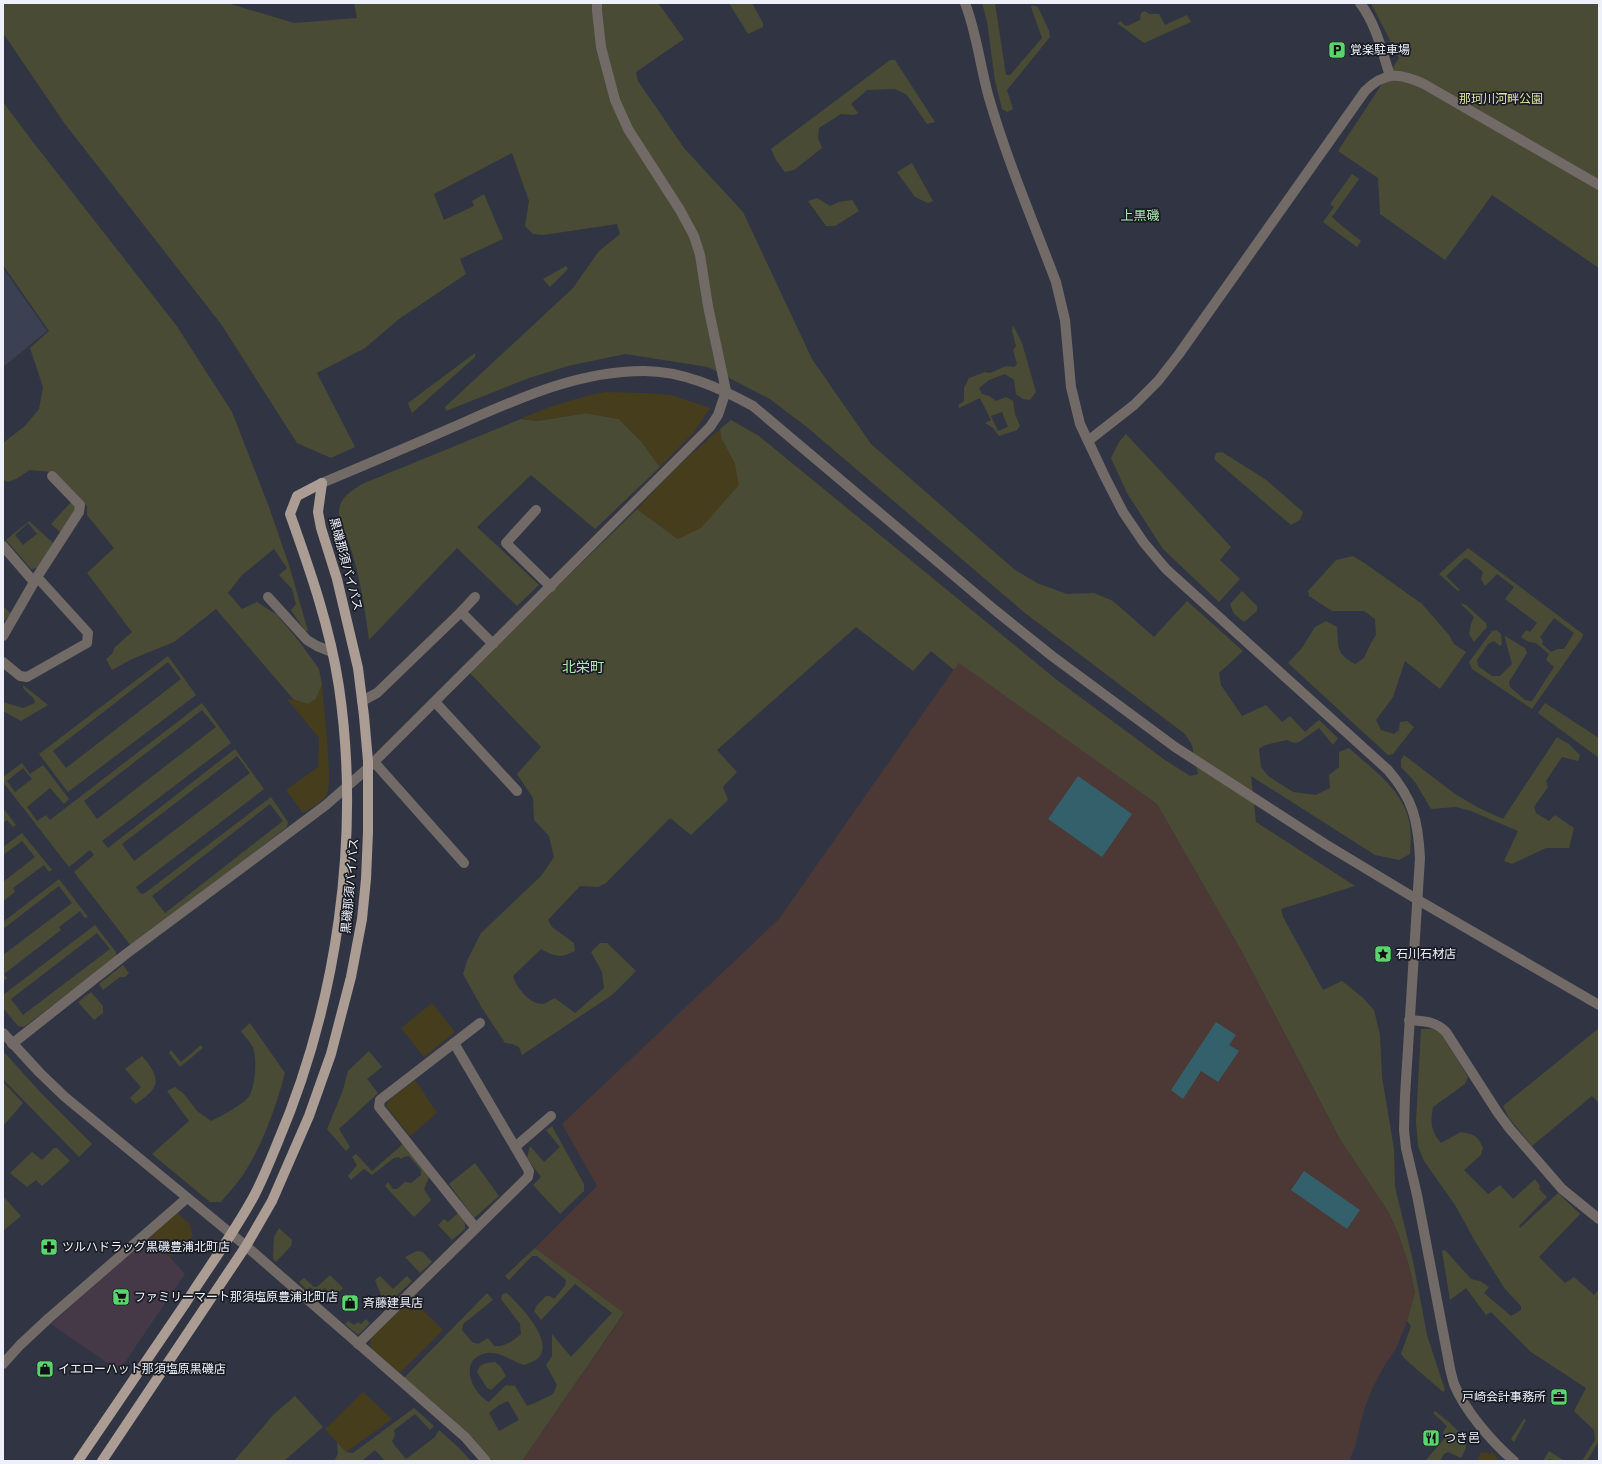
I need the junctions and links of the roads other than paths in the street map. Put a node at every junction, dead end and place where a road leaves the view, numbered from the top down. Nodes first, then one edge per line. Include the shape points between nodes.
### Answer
1 (597, 3) edge
2 (966, 3) edge
3 (1360, 3) edge
4 (1390, 76) junction
5 (1599, 185) edge
6 (726, 391) junction
7 (1088, 441) junction
8 (52, 476) dead end
9 (322, 483) junction
10 (536, 510) dead end
11 (3, 546) edge
12 (35, 579) junction
13 (550, 586) junction
14 (268, 597) dead end
15 (475, 597) dead end
16 (461, 612) junction
17 (3, 636) edge
18 (493, 644) junction
19 (332, 652) junction
20 (3, 662) edge
21 (362, 701) junction
22 (435, 702) junction
23 (371, 765) junction
24 (347, 787) junction
25 (517, 791) dead end
26 (464, 863) dead end
27 (1418, 900) junction
28 (1599, 1005) edge
29 (1409, 1020) junction
30 (480, 1022) dead end
31 (3, 1033) edge
32 (454, 1043) junction
33 (12, 1044) junction
34 (551, 1116) dead end
35 (515, 1147) junction
36 (188, 1198) junction
37 (1599, 1219) edge
38 (475, 1227) junction
39 (232, 1234) junction
40 (246, 1246) junction
41 (358, 1344) junction
42 (3, 1364) edge
43 (78, 1461) edge
44 (102, 1461) edge
45 (486, 1461) edge
46 (1514, 1461) edge

1 - 6 street via 601,47 615,100 628,129 694,236 700,255
2 - 7 street via 1003,142 1060,295 1065,320 1071,388
3 - 4 street via 1376,34
4 - 5 street via 1408,76 1424,84
4 - 7 street via 1374,83 1365,91 1158,381 1134,405
6 - 9 street via 685,376 646,371 579,378 513,401
6 - 13 street via 718,415 710,427
6 - 27 street via 753,406 1052,656 1175,747 1325,844
7 - 27 street via 1123,512 1166,569 1388,770 1401,785 1416,818 1419,837
8 - 12 street via 80,505 79,512
9 - 19 main road, 黒磯那須バイパス via 297,496 290,514
9 - 21 main road, 黒磯那須バイパス via 318,512 320,523 349,625
10 - 13 street via 506,542
11 - 12 street
12 - 17 street
12 - 20 street via 88,633 86,643 27,677 20,676
13 - 18 street
14 - 19 street via 307,640
15 - 16 street
16 - 18 street
16 - 21 street via 377,693
18 - 22 street
19 - 24 main road, 黒磯那須バイパス via 339,687
21 - 23 main road, 黒磯那須バイパス
22 - 23 street
22 - 25 street
23 - 24 street
23 - 26 street
23 - 40 main road, 黒磯那須バイパス via 362,919 351,977 333,1047 309,1116 275,1194
24 - 33 street via 126,954
24 - 39 main road, 黒磯那須バイパス via 347,832 340,907 312,1049 292,1110 258,1187
27 - 28 street
27 - 29 street
29 - 37 street via 1440,1025 1510,1128 1562,1189
29 - 46 street via 1404,1130 1406,1148 1448,1363 1454,1384 1465,1404 1493,1440
30 - 32 street
31 - 33 street
32 - 35 street
32 - 38 street via 380,1100 379,1106
33 - 36 street via 65,1097
34 - 35 street
35 - 38 street via 529,1171 528,1177
36 - 39 street
36 - 42 street via 43,1324
38 - 41 street
39 - 40 street
39 - 43 main road, 黒磯那須バイパス
40 - 41 street
40 - 44 main road, 黒磯那須バイパス
41 - 45 street via 465,1437

